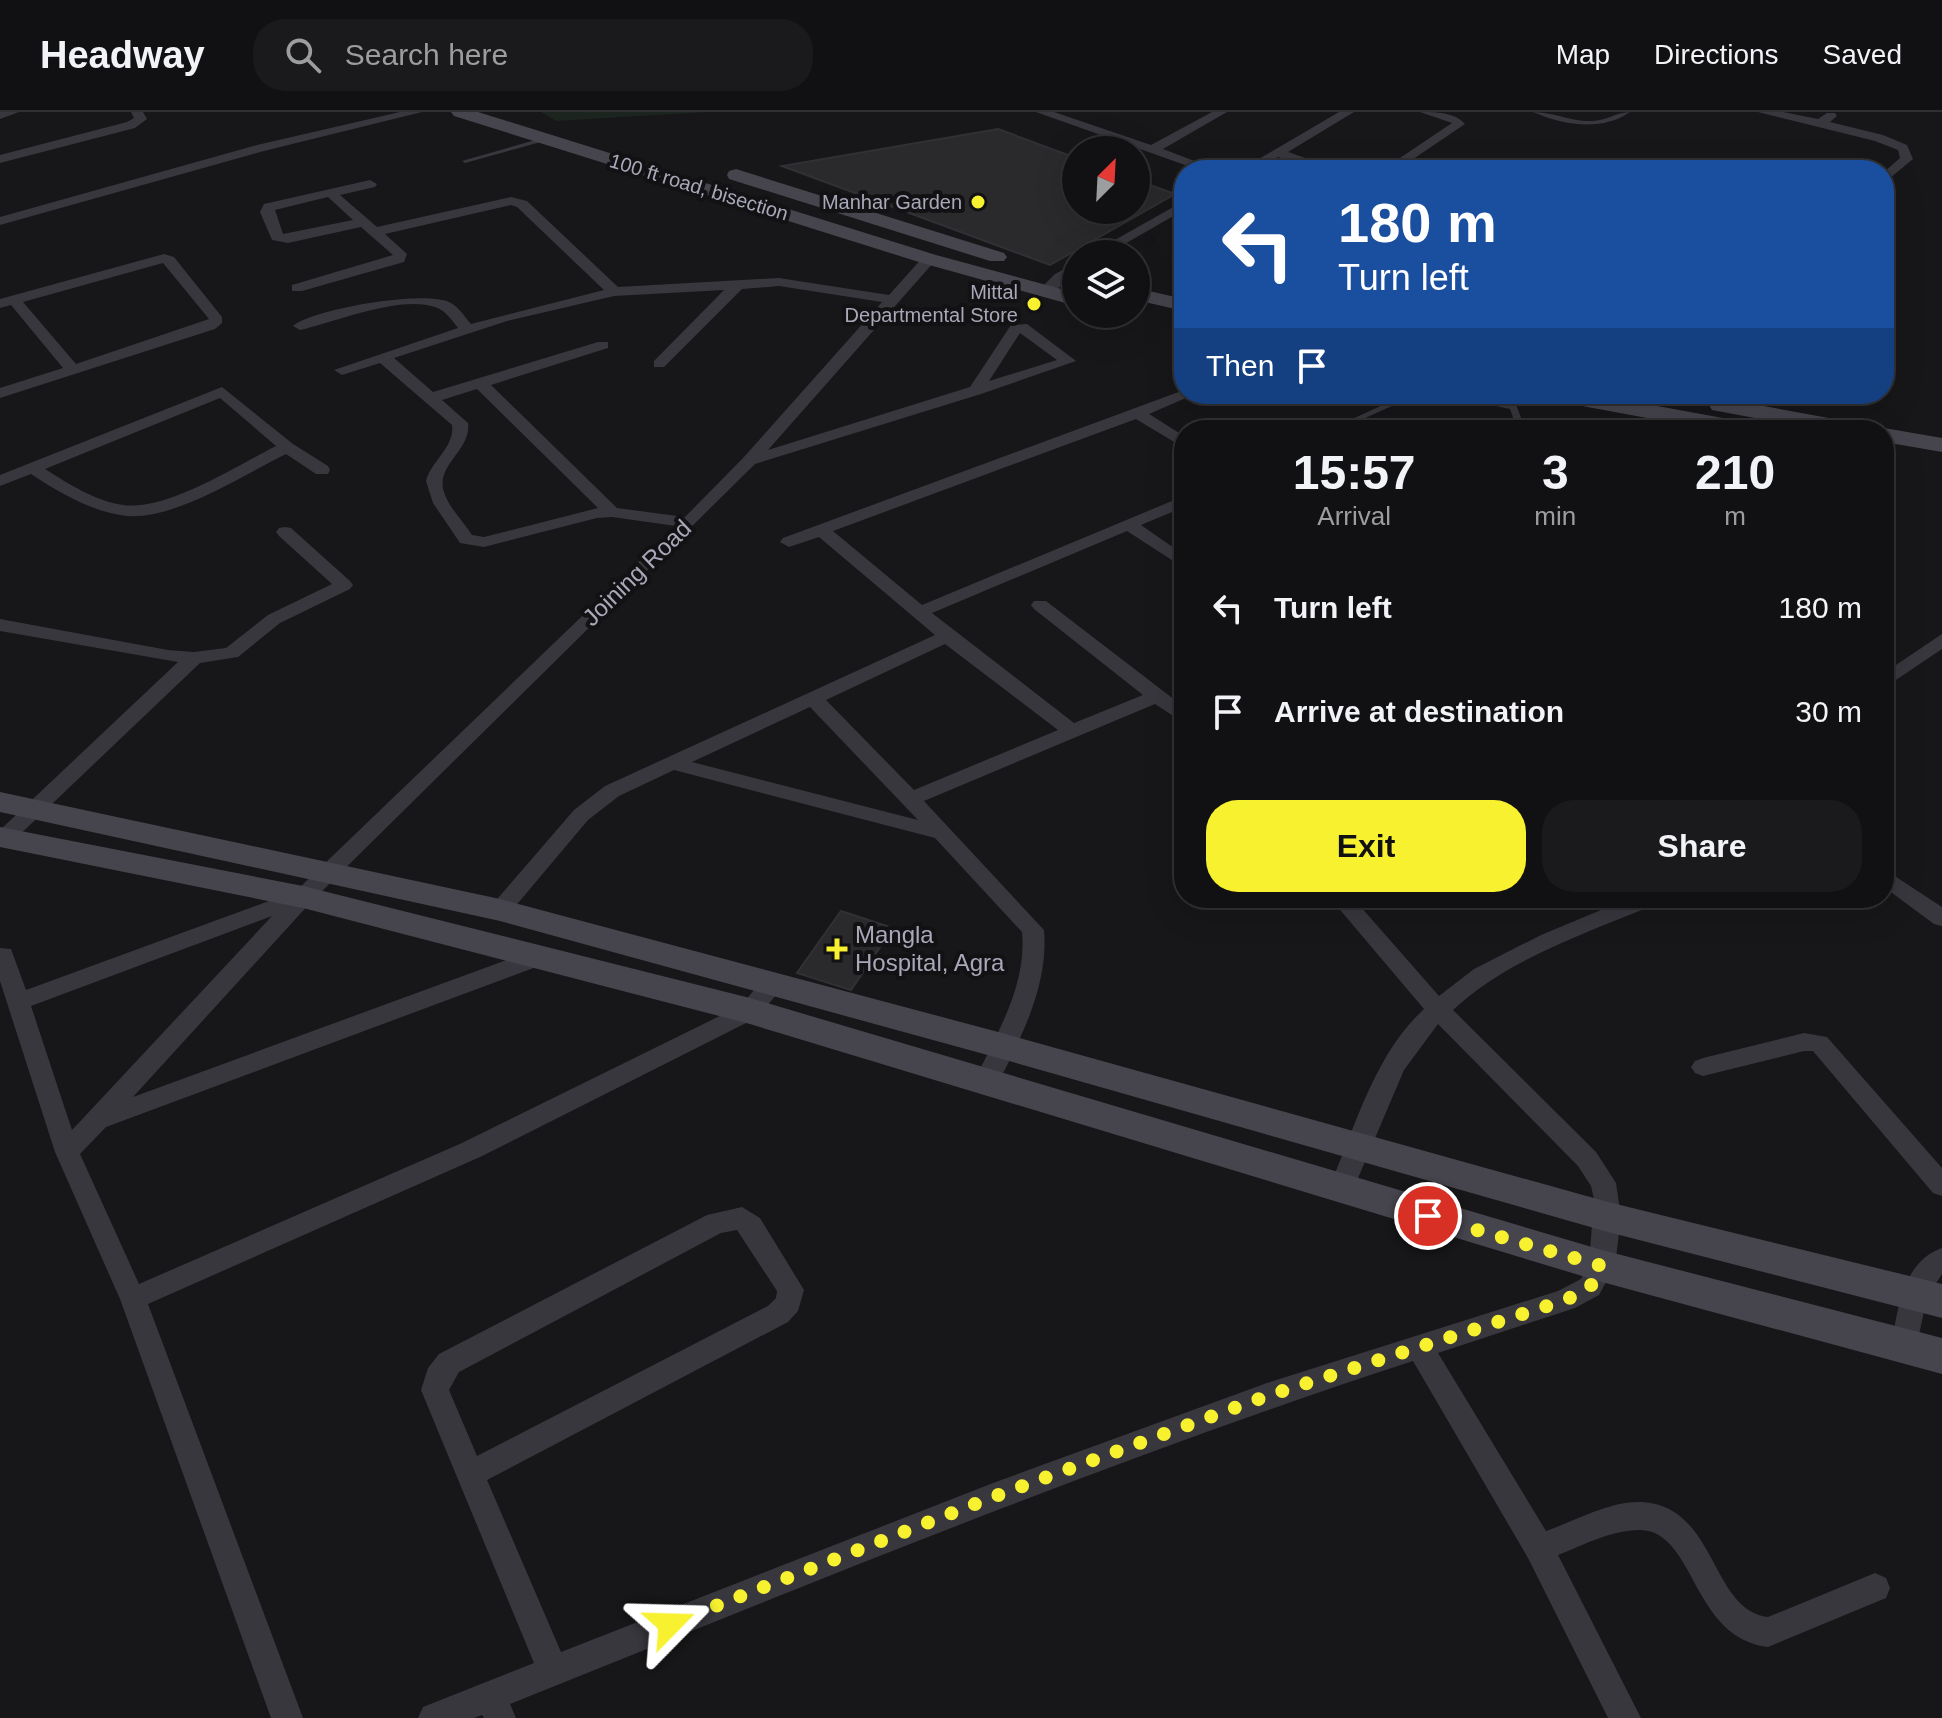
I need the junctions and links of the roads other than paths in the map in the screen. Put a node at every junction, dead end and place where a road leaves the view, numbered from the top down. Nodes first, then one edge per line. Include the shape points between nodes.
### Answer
1 (13, 112) edge
2 (137, 112) edge
3 (416, 112) edge
4 (460, 112) edge
5 (1042, 112) edge
6 (1095, 112) edge
7 (1221, 112) edge
8 (1348, 112) edge
9 (1426, 112) edge
10 (1536, 112) edge
11 (1627, 112) edge
12 (1764, 112) edge
13 (1837, 112) edge
14 (0, 115) edge
15 (1072, 123) junction
16 (1820, 123) junction
17 (546, 139) junction
18 (1152, 150) junction
19 (1279, 153) junction
20 (0, 159) edge
21 (1182, 160) edge
22 (1265, 160) edge
23 (1302, 160) edge
24 (1403, 160) edge
25 (465, 161) dead end
26 (718, 170) dead end
27 (1894, 170) edge
28 (370, 184) dead end
29 (788, 191) junction
30 (332, 194) junction
31 (760, 206) junction
32 (1174, 211) edge
33 (0, 221) edge
34 (891, 223) junction
35 (369, 227) junction
36 (865, 239) junction
37 (1122, 240) edge
38 (929, 259) junction
39 (1062, 272) edge
40 (1062, 281) edge
41 (738, 284) junction
42 (297, 288) dead end
43 (614, 292) junction
44 (1044, 293) junction
45 (1062, 297) edge
46 (1150, 297) edge
47 (895, 300) junction
48 (7, 302) edge
49 (1174, 303) edge
50 (1150, 317) edge
51 (1174, 322) edge
52 (300, 326) dead end
53 (467, 328) junction
54 (603, 345) dead end
55 (383, 357) junction
56 (659, 364) dead end
57 (72, 369) junction
58 (342, 370) dead end
59 (480, 383) junction
60 (975, 391) junction
61 (0, 393) edge
62 (431, 398) junction
63 (1174, 399) edge
64 (1391, 404) edge
65 (1498, 404) edge
66 (1512, 404) edge
67 (1614, 404) edge
68 (1727, 404) edge
69 (1513, 407) junction
70 (1137, 413) junction
71 (1355, 420) edge
72 (1518, 420) edge
73 (1698, 420) edge
74 (1796, 420) edge
75 (1174, 437) edge
76 (1894, 437) edge
77 (1942, 445) edge
78 (287, 447) junction
79 (1894, 456) edge
80 (750, 460) junction
81 (1942, 463) edge
82 (33, 468) junction
83 (322, 470) dead end
84 (0, 481) edge
85 (1174, 505) edge
86 (612, 512) junction
87 (689, 523) junction
88 (1129, 525) junction
89 (821, 530) junction
90 (285, 532) dead end
91 (789, 542) dead end
92 (1174, 556) edge
93 (1040, 605) dead end
94 (920, 612) junction
95 (0, 625) edge
96 (947, 636) junction
97 (1942, 640) edge
98 (194, 658) junction
99 (1894, 675) edge
100 (1157, 696) junction
101 (813, 698) junction
102 (1174, 709) edge
103 (1073, 732) junction
104 (676, 764) junction
105 (913, 798) junction
106 (0, 802) edge
107 (34, 809) junction
108 (942, 833) junction
109 (2, 838) edge
110 (330, 872) junction
111 (1894, 883) edge
112 (303, 897) junction
113 (1350, 908) edge
114 (1627, 908) edge
115 (500, 910) junction
116 (1942, 918) edge
117 (3, 955) dead end
118 (539, 957) junction
119 (774, 984) junction
120 (19, 1002) junction
121 (1437, 1009) junction
122 (750, 1011) junction
123 (1002, 1046) junction
124 (1703, 1067) dead end
125 (986, 1082) junction
126 (97, 1120) junction
127 (1361, 1145) junction
128 (67, 1152) junction
129 (1942, 1186) edge
130 (1341, 1190) junction
131 (1608, 1217) junction
132 (1942, 1259) edge
133 (1602, 1266) junction
134 (1928, 1297) edge
135 (133, 1299) junction
136 (1419, 1346) junction
137 (1905, 1346) junction
138 (1942, 1356) edge
139 (472, 1473) junction
140 (1539, 1548) junction
141 (1875, 1588) dead end
142 (553, 1670) junction
143 (495, 1707) edge
144 (287, 1718) edge
145 (434, 1718) edge
146 (1625, 1718) edge

1 - 14 street
2 - 20 street via 141,119 131,125
3 - 33 street via 261,148
4 - 17 street, 100 ft road, bisection
5 - 15 street
6 - 15 street
7 - 18 street
8 - 19 street
9 - 24 street via 1459,124
10 - 11 lane via 1595,125
12 - 16 street
13 - 16 street
15 - 18 street
16 - 27 street via 1903,148 1907,159
17 - 25 lane
17 - 31 street, 100 ft road, bisection
18 - 21 street
19 - 22 street
19 - 23 street
26 - 29 street, 100 ft road, bisection
28 - 30 street
29 - 31 street
29 - 34 street, 100 ft road, bisection
30 - 35 street
30 - 35 street via 269,207 277,237
31 - 36 street, 100 ft road, bisection
32 - 37 street
34 - 36 street
34 - 39 street, 100 ft road, bisection
35 - 42 street via 400,254 399,259
35 - 43 street via 511,201 522,204
36 - 38 street, 100 ft road, bisection
38 - 44 street, 100 ft road, bisection
38 - 47 street, Joining Road
40 - 44 street
41 - 43 street
41 - 47 street via 798,283
41 - 56 street
43 - 53 street
44 - 45 street, 100 ft road, bisection
46 - 49 street
47 - 80 street, Joining Road
48 - 57 street
48 - 57 street via 164,258 217,320
50 - 51 street
52 - 53 street via 364,308 429,302 446,306
53 - 55 street
54 - 59 street
55 - 58 street
55 - 62 street
57 - 61 street
59 - 62 street
59 - 86 street
60 - 60 street via 1016,328 1022,327 1068,361
60 - 80 street
62 - 86 street via 462,430 435,477 435,490 466,539 484,542
63 - 70 street
64 - 71 lane
65 - 69 lane
66 - 69 lane
67 - 73 street
68 - 74 street
69 - 72 lane
70 - 75 street
70 - 89 street
76 - 77 street
78 - 82 street via 163,505 139,511 108,507
78 - 82 street via 225,393 217,393
78 - 83 street
79 - 81 street
80 - 87 street, Joining Road
82 - 84 street
85 - 88 street
86 - 87 street
87 - 110 street, Joining Road
88 - 92 street
88 - 94 street
89 - 91 street
89 - 94 street
90 - 98 street via 344,585 274,619 231,653
93 - 100 street
94 - 96 street
95 - 98 street
96 - 101 street
96 - 103 street
97 - 99 street
98 - 107 street
100 - 102 street
100 - 103 street
101 - 104 street
101 - 105 street
103 - 105 street
104 - 108 street
104 - 115 street via 632,780 581,815
105 - 108 street
106 - 107 street
107 - 109 street
107 - 110 street
108 - 123 street via 1033,930 1034,973
109 - 112 street
110 - 112 street, Joining Road
110 - 115 street
111 - 116 street
112 - 118 street
112 - 120 street
112 - 126 street, Joining Road
113 - 121 street
114 - 121 street via 1545,943
115 - 119 street
117 - 120 street
118 - 122 street
118 - 126 street
119 - 122 street
119 - 123 street
120 - 128 street
121 - 127 street via 1389,1074
121 - 131 street via 1587,1159 1603,1183
122 - 125 street
122 - 135 street via 471,1150
123 - 125 street
123 - 127 street
124 - 129 street via 1804,1042 1819,1043
125 - 130 street
126 - 128 street, Joining Road
127 - 130 street
127 - 131 street
128 - 135 street
130 - 133 street
131 - 133 street
131 - 134 street
132 - 134 street via 1928,1268
133 - 136 street via 1590,1287 1566,1300
133 - 137 street
134 - 137 street
135 - 144 street
136 - 140 street
136 - 142 street via 993,1497
137 - 138 street
139 - 139 street via 778,1314 789,1303 791,1290 751,1226 742,1218 716,1223 449,1363 435,1390
139 - 142 street
140 - 141 street via 1640,1515 1661,1519 1679,1533 1735,1619 1750,1630 1768,1632
140 - 146 street
142 - 143 street
143 - 145 street

